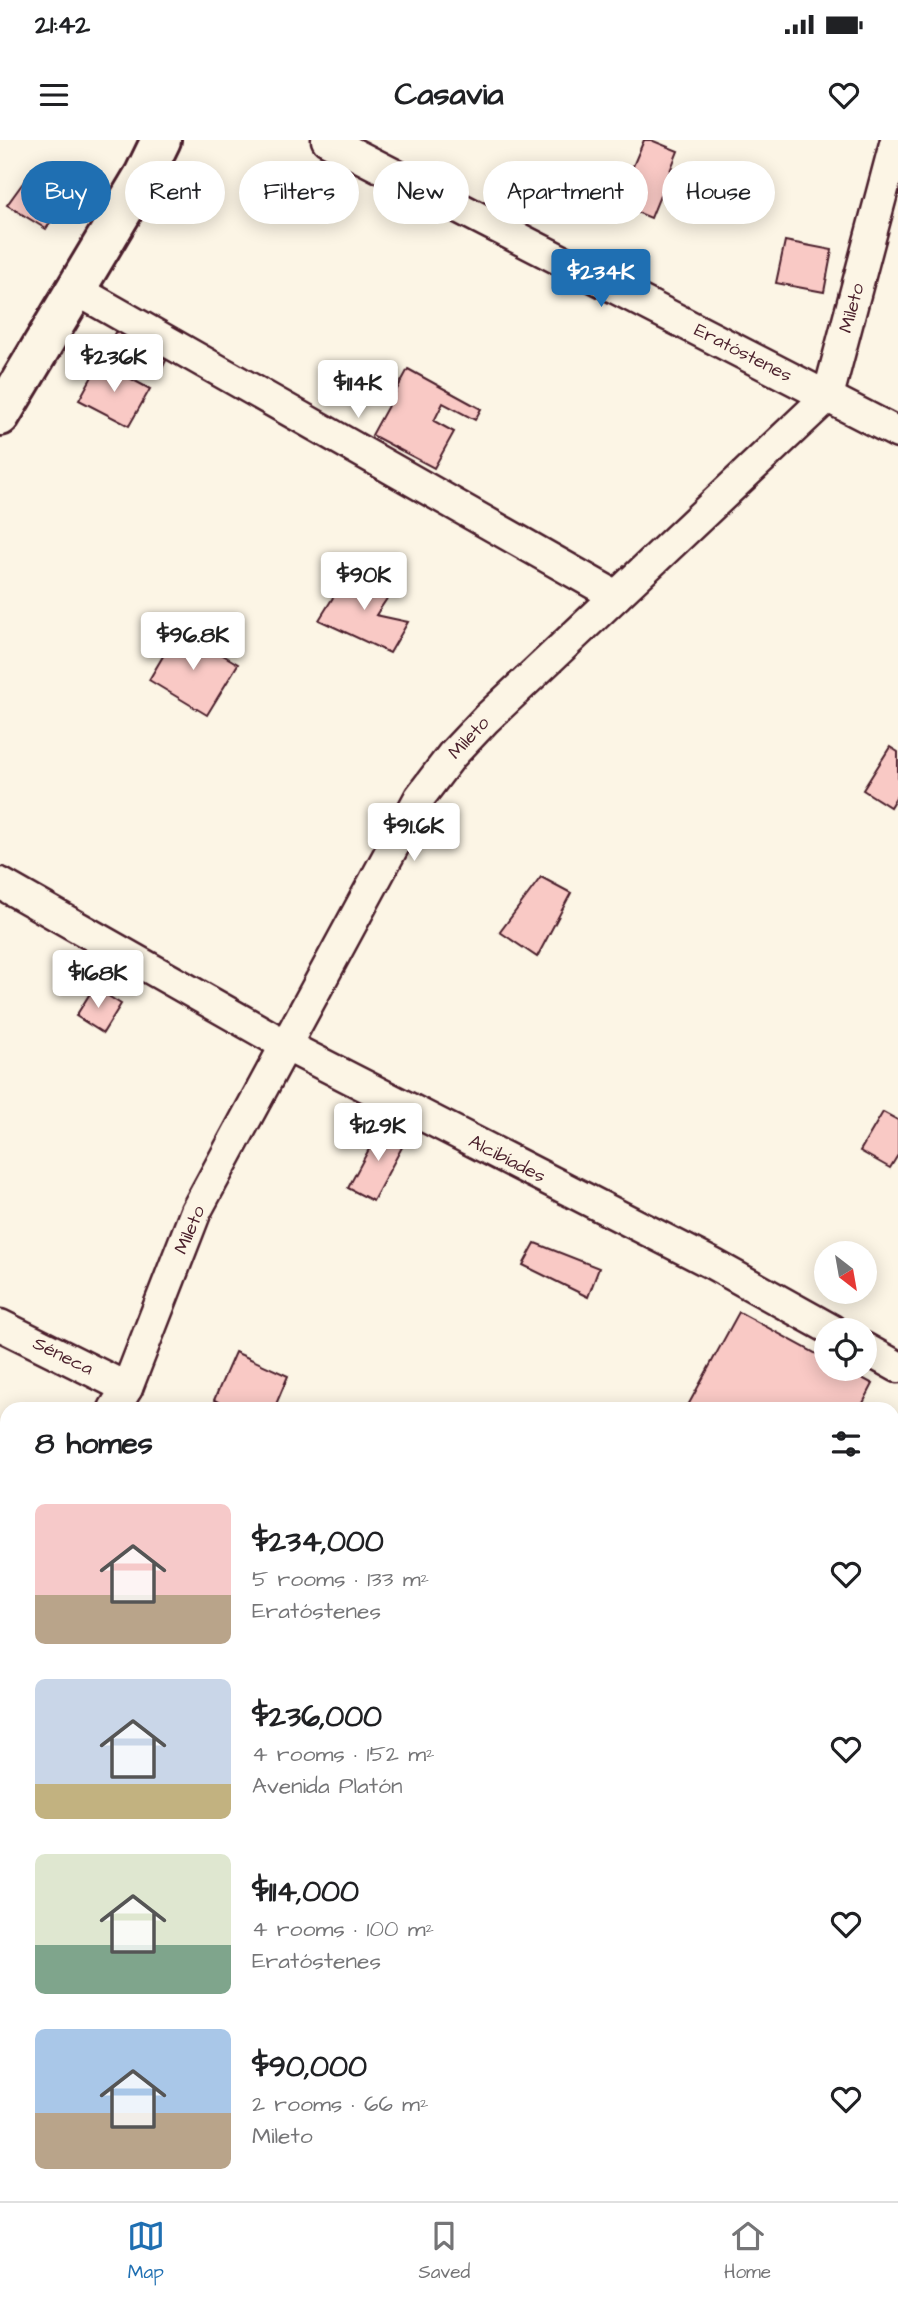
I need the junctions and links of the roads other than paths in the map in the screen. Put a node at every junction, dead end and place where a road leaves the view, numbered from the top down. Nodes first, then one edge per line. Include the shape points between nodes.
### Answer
1 (161, 140) edge
2 (327, 140) edge
3 (896, 140) edge
4 (75, 289) junction
5 (828, 396) junction
6 (0, 416) edge
7 (898, 433) edge
8 (617, 596) junction
9 (0, 884) edge
10 (287, 1046) junction
11 (814, 1320) edge
12 (0, 1325) edge
13 (877, 1355) edge
14 (898, 1367) edge
15 (120, 1398) edge

1 - 4 street
2 - 5 street, Eratóstenes
3 - 5 street, Mileto
4 - 6 street
4 - 8 street
5 - 7 street, Eratóstenes
5 - 8 street, Mileto
8 - 10 street, Mileto via 486,719 420,797
9 - 10 street, Alcibíades
10 - 11 street, Alcibíades
10 - 15 street, Mileto via 196,1211
12 - 15 street, Séneca
13 - 14 street

